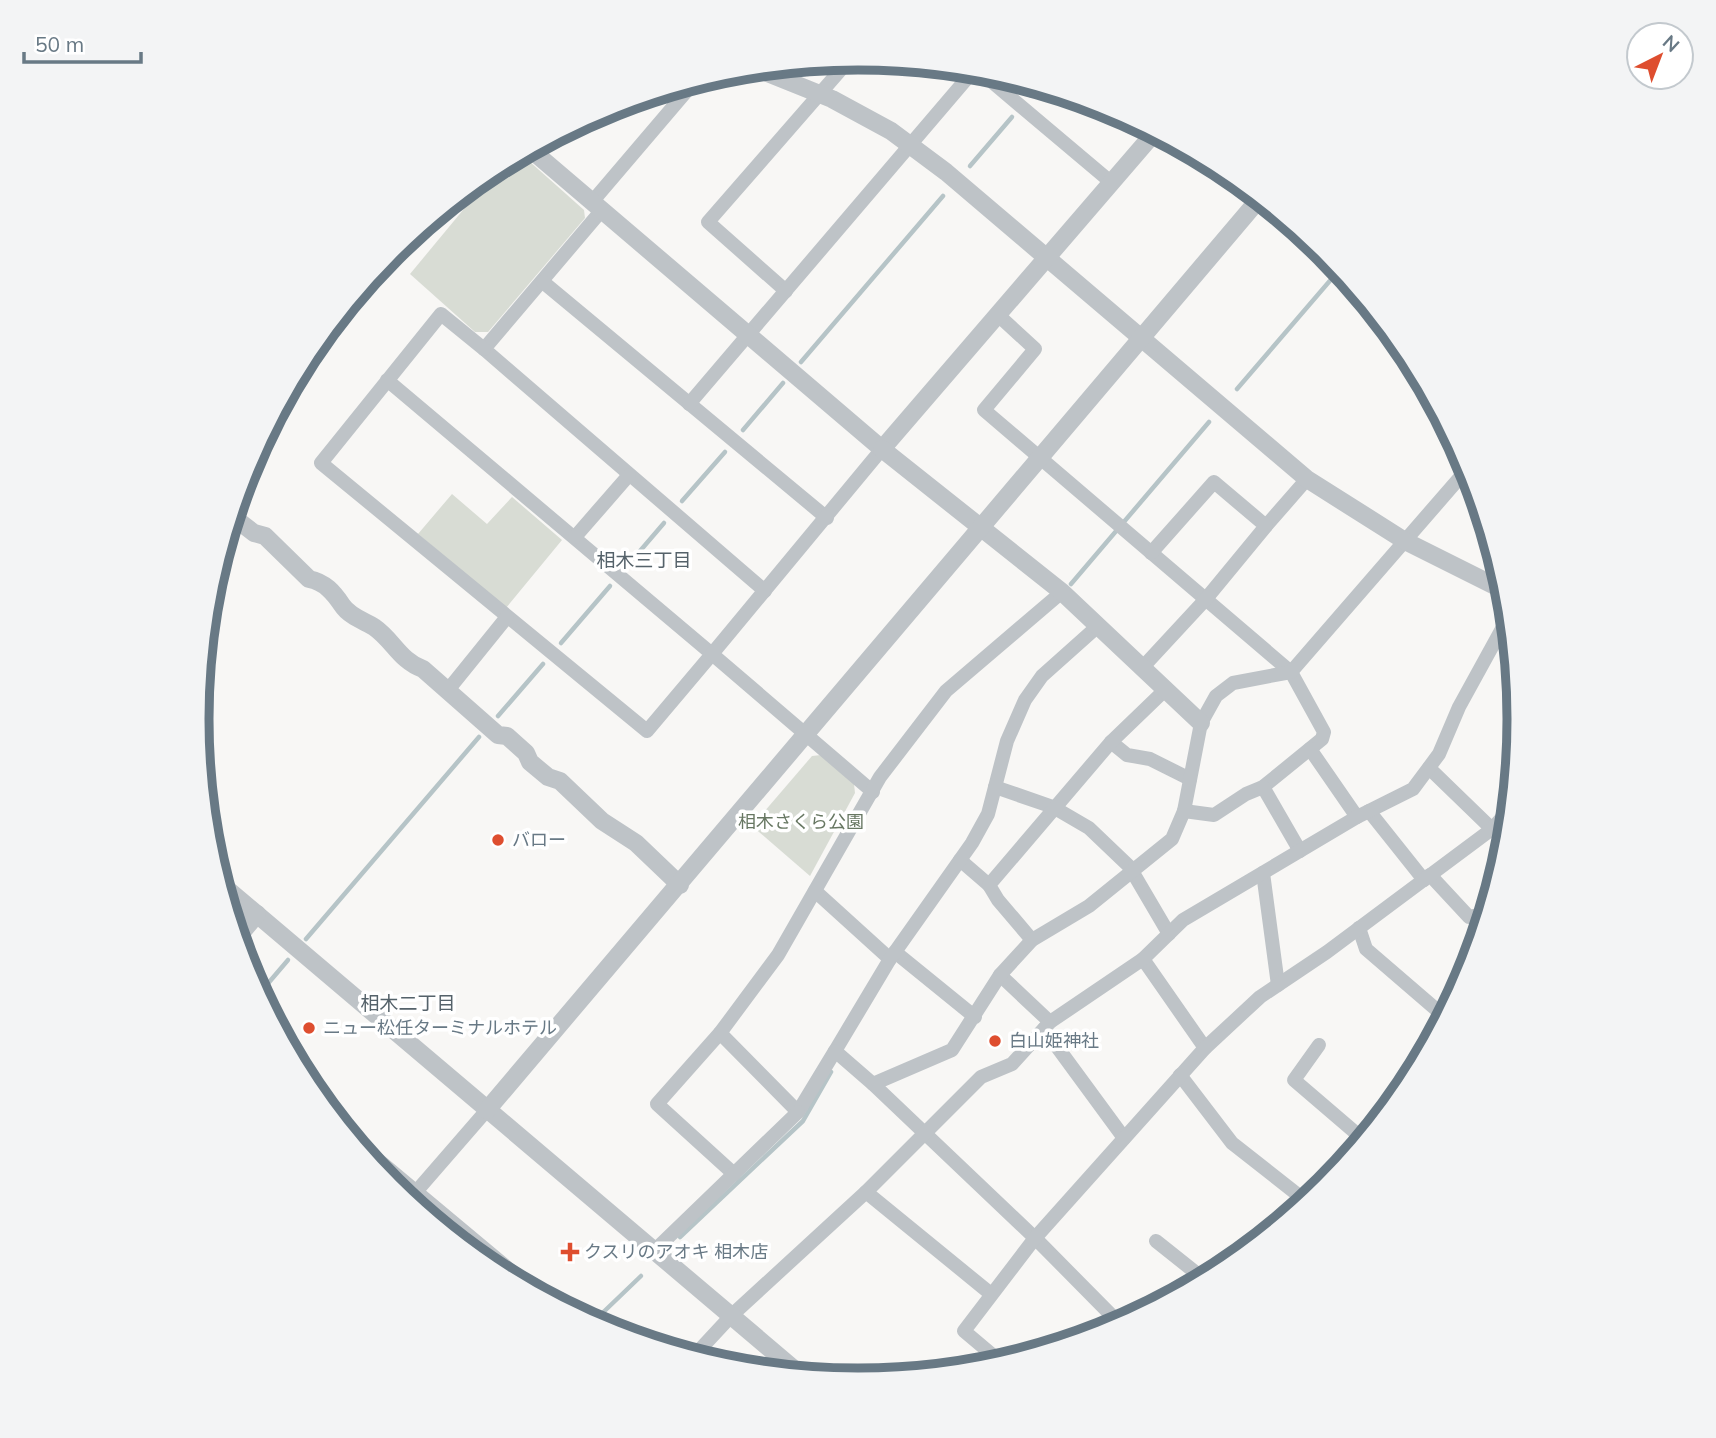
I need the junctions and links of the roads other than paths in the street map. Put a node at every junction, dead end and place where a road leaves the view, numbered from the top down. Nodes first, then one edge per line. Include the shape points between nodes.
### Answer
1 (840, 70) edge
2 (775, 76) edge
3 (967, 79) edge
4 (994, 84) edge
5 (686, 93) edge
6 (820, 94) junction
7 (1149, 139) edge
8 (910, 145) junction
9 (537, 155) edge
10 (1112, 183) junction
11 (1254, 205) edge
12 (597, 206) junction
13 (1046, 259) junction
14 (543, 282) junction
15 (786, 291) junction
16 (998, 315) junction
17 (748, 335) junction
18 (1141, 340) junction
19 (484, 349) junction
20 (387, 380) junction
21 (689, 404) junction
22 (882, 449) junction
23 (1041, 459) junction
24 (629, 475) junction
25 (1460, 477) edge
26 (1307, 479) junction
27 (827, 517) junction
28 (240, 522) edge
29 (1266, 526) junction
30 (981, 529) junction
31 (575, 537) junction
32 (1405, 541) junction
33 (1151, 553) junction
34 (1493, 585) edge
35 (765, 591) junction
36 (1062, 592) junction
37 (1205, 600) junction
38 (508, 617) junction
39 (1098, 626) junction
40 (1501, 631) edge
41 (712, 654) junction
42 (1142, 668) junction
43 (1291, 672) junction
44 (448, 690) junction
45 (1165, 690) junction
46 (1201, 723) junction
47 (806, 733) junction
48 (1111, 742) junction
49 (1310, 749) junction
50 (1429, 768) junction
51 (1190, 779) junction
52 (995, 787) junction
53 (1263, 788) junction
54 (873, 792) junction
55 (1053, 807) junction
56 (1184, 811) junction
57 (1363, 814) junction
58 (1498, 822) edge
59 (1492, 829) junction
60 (1300, 851) junction
61 (960, 860) junction
62 (1133, 871) junction
63 (1263, 873) junction
64 (1427, 877) junction
65 (680, 885) junction
66 (989, 885) junction
67 (815, 891) junction
68 (233, 894) edge
69 (257, 914) junction
70 (1477, 915) edge
71 (1359, 928) junction
72 (244, 930) edge
73 (1169, 934) junction
74 (1032, 940) junction
75 (892, 956) junction
76 (1143, 959) junction
77 (1000, 975) junction
78 (1278, 985) junction
79 (1438, 1011) edge
80 (975, 1017) junction
81 (1047, 1026) junction
82 (720, 1033) junction
83 (1319, 1045) dead end
84 (1205, 1048) junction
85 (835, 1051) junction
86 (1180, 1076) junction
87 (873, 1084) junction
88 (486, 1110) junction
89 (799, 1112) junction
90 (924, 1134) junction
91 (1357, 1134) edge
92 (1124, 1138) junction
93 (734, 1174) junction
94 (866, 1192) junction
95 (415, 1193) edge
96 (1298, 1195) edge
97 (1035, 1238) junction
98 (1156, 1241) dead end
99 (655, 1250) junction
100 (1196, 1273) edge
101 (991, 1294) junction
102 (732, 1315) junction
103 (1112, 1316) edge
104 (701, 1349) edge
105 (992, 1354) edge
106 (788, 1364) edge

1 - 6 street
2 - 6 street
3 - 8 street
4 - 10 street
5 - 12 street
6 - 8 street
6 - 15 street via 708,222
7 - 10 street
8 - 13 street
8 - 15 street
9 - 12 street
10 - 13 street
11 - 18 street
12 - 14 street
12 - 17 street
13 - 16 street
13 - 18 street
14 - 19 street
14 - 21 street
15 - 17 street
16 - 22 street
16 - 23 street via 1035,349 984,410
17 - 21 street
17 - 22 street
18 - 23 street
18 - 26 street
19 - 20 street via 441,314
19 - 24 street
20 - 31 street
20 - 38 street via 321,463
21 - 27 street
22 - 27 street
22 - 30 street
23 - 30 street
23 - 33 street
24 - 31 street
24 - 35 street
25 - 32 street
26 - 29 street
26 - 32 street
27 - 35 street
28 - 44 street via 265,536 309,579 340,598 343,606 391,642 394,650
29 - 33 street via 1214,482
29 - 37 street
30 - 36 street
30 - 47 street
31 - 41 street
32 - 34 street
32 - 43 street
33 - 37 street
35 - 41 street
36 - 39 street
36 - 54 street via 946,691
37 - 42 street
37 - 43 street
38 - 41 street via 648,731
38 - 44 street
39 - 42 street
39 - 52 street via 1042,676 1026,699 1007,741
40 - 50 street
41 - 47 street
42 - 45 street
43 - 46 street via 1233,683 1216,696
43 - 49 street via 1324,732
44 - 65 street
45 - 46 street
45 - 48 street
46 - 51 street
47 - 54 street
47 - 65 street
48 - 51 street via 1126,755 1150,759
48 - 55 street
49 - 53 street
49 - 57 street
50 - 57 street via 1413,789
50 - 59 street
51 - 56 street
52 - 55 street
52 - 61 street via 988,814
53 - 56 street via 1214,815
53 - 60 street
54 - 67 street
55 - 62 street via 1089,828
55 - 66 street
56 - 62 street via 1171,839
57 - 60 street
57 - 64 street
58 - 59 street
59 - 64 street
60 - 63 street
61 - 66 street
61 - 75 street
62 - 73 street
62 - 74 street via 1089,906
63 - 73 street via 1183,920
63 - 78 street
64 - 70 street via 1469,917
64 - 71 street
65 - 88 street
66 - 74 street
67 - 75 street
67 - 82 street via 778,955
68 - 69 street
69 - 72 street
69 - 88 street
71 - 78 street
71 - 79 street via 1366,949
73 - 76 street
74 - 77 street
75 - 80 street
75 - 85 street
76 - 81 street
76 - 84 street
77 - 80 street
77 - 81 street
78 - 84 street
80 - 87 street via 952,1050
81 - 90 street via 1012,1064 981,1077
81 - 92 street
82 - 89 street
82 - 93 street via 657,1104
83 - 91 street via 1294,1080
84 - 86 street
85 - 87 street
85 - 89 street
86 - 92 street
86 - 96 street via 1232,1143
87 - 90 street
88 - 95 street
88 - 99 street
89 - 93 street
90 - 94 street
90 - 97 street
92 - 97 street
93 - 99 street
94 - 101 street
94 - 102 street
97 - 101 street
97 - 103 street
98 - 100 street
99 - 102 street
101 - 105 street via 964,1331
102 - 104 street
102 - 106 street

